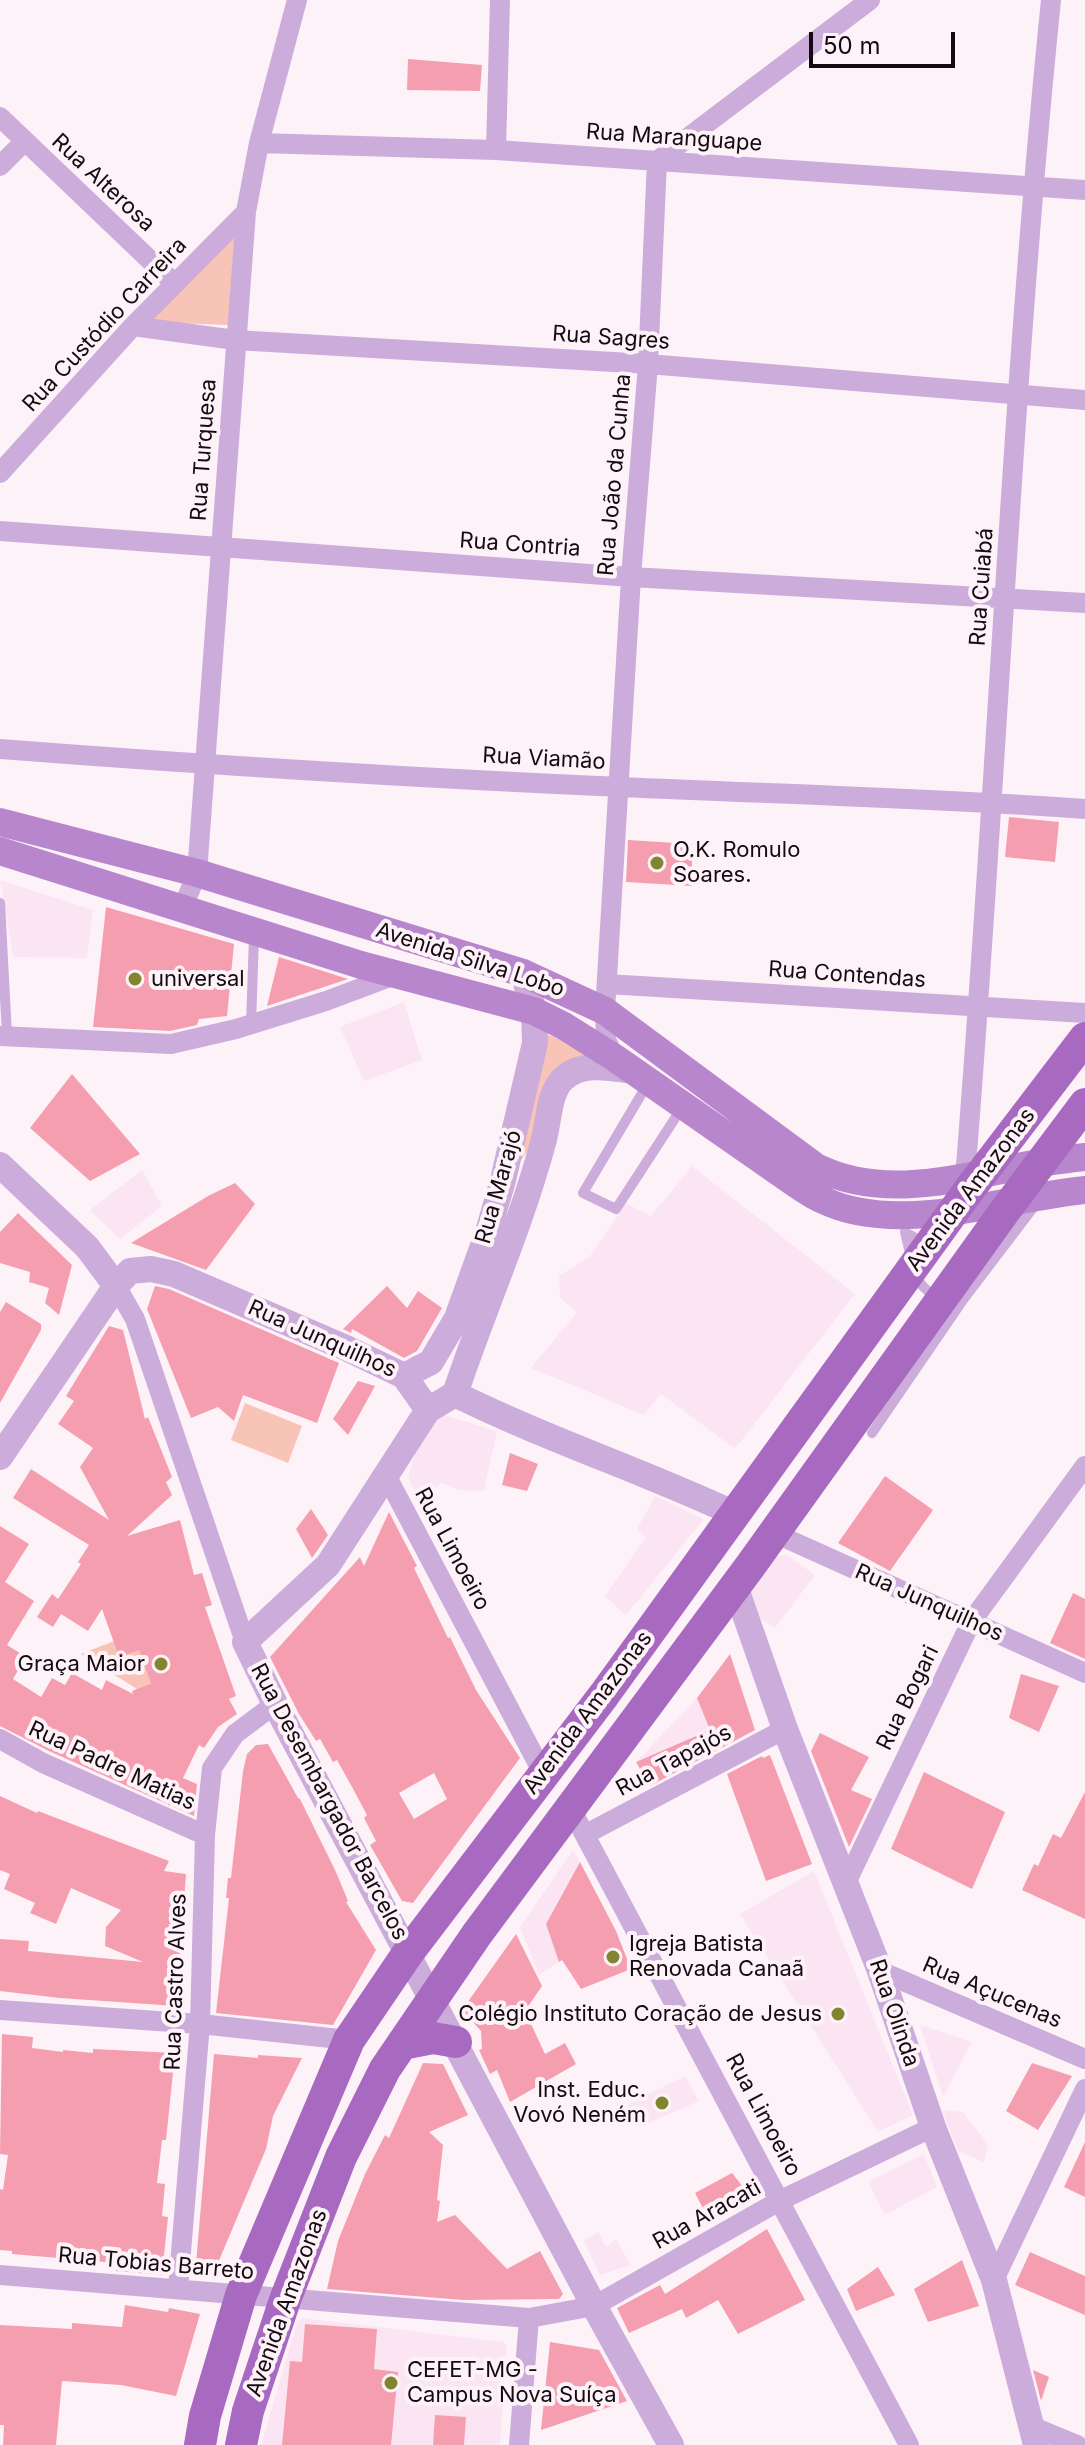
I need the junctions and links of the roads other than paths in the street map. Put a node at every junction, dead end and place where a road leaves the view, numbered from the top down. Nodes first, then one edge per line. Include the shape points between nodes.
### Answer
1 (297, 0) edge
2 (500, 0) edge
3 (870, 0) edge
4 (1051, 0) edge
5 (0, 117) edge
6 (24, 142) junction
7 (259, 143) junction
8 (496, 150) junction
9 (657, 161) junction
10 (0, 166) edge
11 (1032, 186) junction
12 (1085, 190) edge
13 (246, 212) junction
14 (175, 284) junction
15 (133, 326) junction
16 (235, 340) junction
17 (648, 364) junction
18 (1019, 394) junction
19 (1085, 400) edge
20 (0, 473) edge
21 (0, 531) edge
22 (221, 547) junction
23 (631, 577) junction
24 (1005, 598) junction
25 (1085, 603) edge
26 (0, 749) edge
27 (205, 764) junction
28 (619, 787) junction
29 (991, 802) junction
30 (1085, 809) edge
31 (0, 822) edge
32 (0, 851) edge
33 (197, 873) junction
34 (0, 903) edge
35 (183, 907) junction
36 (254, 930) junction
37 (523, 973) junction
38 (360, 977) junction
39 (606, 997) junction
40 (979, 1008) junction
41 (534, 1011) junction
42 (1085, 1013) edge
43 (251, 1024) junction
44 (3, 1035) edge
45 (1085, 1038) edge
46 (633, 1070) junction
47 (1085, 1104) edge
48 (683, 1105) junction
49 (543, 1144) junction
50 (1085, 1157) edge
51 (0, 1165) edge
52 (965, 1178) junction
53 (1085, 1190) edge
54 (1044, 1195) junction
55 (927, 1215) junction
56 (488, 1232) junction
57 (116, 1286) junction
58 (963, 1300) junction
59 (404, 1376) junction
60 (455, 1394) junction
61 (428, 1410) junction
62 (872, 1433) dead end
63 (0, 1457) edge
64 (1085, 1466) edge
65 (386, 1475) junction
66 (735, 1514) junction
67 (774, 1533) junction
68 (735, 1586) junction
69 (971, 1622) junction
70 (245, 1642) junction
71 (1085, 1673) edge
72 (275, 1704) junction
73 (785, 1729) junction
74 (0, 1739) edge
75 (543, 1773) junction
76 (578, 1822) junction
77 (205, 1835) junction
78 (846, 1883) junction
79 (408, 1953) junction
80 (880, 1971) junction
81 (432, 1997) junction
82 (0, 2010) edge
83 (200, 2024) junction
84 (349, 2040) junction
85 (456, 2042) junction
86 (402, 2044) junction
87 (1085, 2059) edge
88 (1085, 2089) edge
89 (933, 2127) junction
90 (781, 2200) junction
91 (0, 2275) edge
92 (994, 2280) junction
93 (178, 2288) junction
94 (241, 2295) junction
95 (285, 2300) junction
96 (594, 2306) junction
97 (529, 2318) junction
98 (1034, 2435) edge
99 (200, 2445) edge
100 (241, 2445) edge
101 (519, 2445) edge
102 (671, 2445) edge
103 (909, 2445) edge
104 (1077, 2445) edge

1 - 7 street, Rua Turquesa
2 - 8 street
3 - 9 street
4 - 11 street, Rua Cuiabá
5 - 6 street, Rua Alterosa
6 - 10 street
6 - 14 street, Rua Alterosa
7 - 8 street, Rua Maranguape
7 - 13 street, Rua Turquesa
8 - 9 street, Rua Maranguape
9 - 11 street, Rua Maranguape
9 - 17 street, Rua João da Cunha
11 - 12 street, Rua Maranguape
11 - 18 street, Rua Cuiabá
13 - 14 street, Rua Custódio Carreira
13 - 16 street, Rua Turquesa
14 - 15 street, Rua Custódio Carreira
15 - 16 street, Rua Sagres
15 - 20 street, Rua Custódio Carreira
16 - 17 street, Rua Sagres
16 - 22 street, Rua Turquesa
17 - 18 street, Rua Sagres
17 - 23 street, Rua João da Cunha
18 - 19 street, Rua Sagres
18 - 24 street, Rua Cuiabá
21 - 22 street, Rua Contria
22 - 23 street, Rua Contria
22 - 27 street, Rua Turquesa
23 - 24 street, Rua Contria
23 - 28 street, Rua João da Cunha
24 - 25 street, Rua Contria
24 - 29 street, Rua Cuiabá
26 - 27 street, Rua Viamão
27 - 28 street, Rua Viamão
27 - 33 street, Rua Turquesa
28 - 29 street, Rua Viamão
28 - 39 street, Rua João da Cunha
29 - 30 street, Rua Viamão
29 - 40 street, Rua Cuiabá
31 - 33 main road, Avenida Silva Lobo
32 - 35 main road, Avenida Silva Lobo
33 - 35 street, Rua Turquesa
33 - 37 main road, Avenida Silva Lobo
34 - 44 lane
35 - 36 main road, Avenida Silva Lobo
36 - 38 main road, Avenida Silva Lobo
36 - 43 lane
37 - 39 main road, Avenida Silva Lobo
37 - 41 street, Rua Marajó
38 - 41 main road, Avenida Silva Lobo via 398,974
38 - 43 street
39 - 40 street, Rua Contendas
39 - 46 street, Rua João da Cunha via 606,1040
39 - 52 main road, Avenida Silva Lobo via 816,1167 869,1184
40 - 42 street, Rua Contendas
40 - 52 street, Rua Cuiabá
41 - 46 main road, Avenida Silva Lobo
41 - 56 street, Rua Marajó via 535,1043
43 - 44 street via 171,1044
45 - 66 main road, Avenida Amazonas
46 - 48 main road, Avenida Silva Lobo
46 - 48 lane via 583,1193 616,1209
46 - 49 street, Rua Marajó via 597,1067 574,1071 561,1080
47 - 67 main road, Avenida Amazonas
48 - 55 main road, Avenida Silva Lobo via 824,1201 859,1211
49 - 56 street
49 - 60 street, Rua Marajó
50 - 52 main road, Avenida Silva Lobo
51 - 57 street, Rua Desembargador Barcelos via 87,1247
53 - 54 main road, Avenida Silva Lobo
54 - 55 main road, Avenida Silva Lobo
54 - 58 lane
55 - 58 lane via 939,1219 939,1228 925,1245 905,1232 917,1281 935,1296
56 - 59 street, Rua Marajó via 457,1318 438,1351 431,1362
57 - 59 street, Rua Junquilhos via 130,1271 174,1274
57 - 63 street
57 - 70 street, Rua Desembargador Barcelos via 135,1319
58 - 62 lane
59 - 61 street, Rua Junquilhos
60 - 61 street
60 - 66 street
61 - 65 street
64 - 69 street, Rua Bogari
65 - 70 street via 328,1565
65 - 75 street, Rua Limoeiro
66 - 75 main road, Avenida Amazonas
67 - 68 main road, Avenida Amazonas
67 - 69 street, Rua Junquilhos
68 - 73 street, Rua Olinda
68 - 76 main road, Avenida Amazonas
69 - 71 street, Rua Junquilhos
69 - 78 street, Rua Bogari
70 - 72 street, Rua Desembargador Barcelos
72 - 77 street, Rua Castro Alves via 235,1734 212,1768
72 - 79 street, Rua Desembargador Barcelos
73 - 76 street, Rua Tapajós
73 - 78 street, Rua Olinda
74 - 77 street, Rua Padre Matias
75 - 79 main road, Avenida Amazonas
76 - 81 main road, Avenida Amazonas
76 - 90 street, Rua Limoeiro
77 - 83 street, Rua Castro Alves
78 - 80 street, Rua Olinda
79 - 81 street, Rua Desembargador Barcelos
79 - 84 main road, Avenida Amazonas
80 - 87 street, Rua Açucenas
80 - 89 street, Rua Olinda
81 - 85 street, Rua Desembargador Barcelos
81 - 86 main road, Avenida Amazonas
82 - 83 street
83 - 84 street
83 - 93 street, Rua Castro Alves
84 - 94 main road, Avenida Amazonas
85 - 86 main road via 433,2038
85 - 96 street, Rua Desembargador Barcelos
86 - 95 main road, Avenida Amazonas via 341,2157
88 - 92 street
89 - 90 street, Rua Aracati
89 - 92 street, Rua Olinda
90 - 96 street, Rua Aracati
90 - 103 street, Rua Limoeiro
91 - 93 street, Rua Tobias Barreto
92 - 98 street, Rua Olinda
93 - 94 street, Rua Tobias Barreto
94 - 95 street, Rua Tobias Barreto
94 - 99 main road, Avenida Amazonas
95 - 97 street, Rua Tobias Barreto
95 - 100 main road, Avenida Amazonas
96 - 97 street, Rua Tobias Barreto
96 - 102 street, Rua Desembargador Barcelos
97 - 101 street
98 - 104 street

